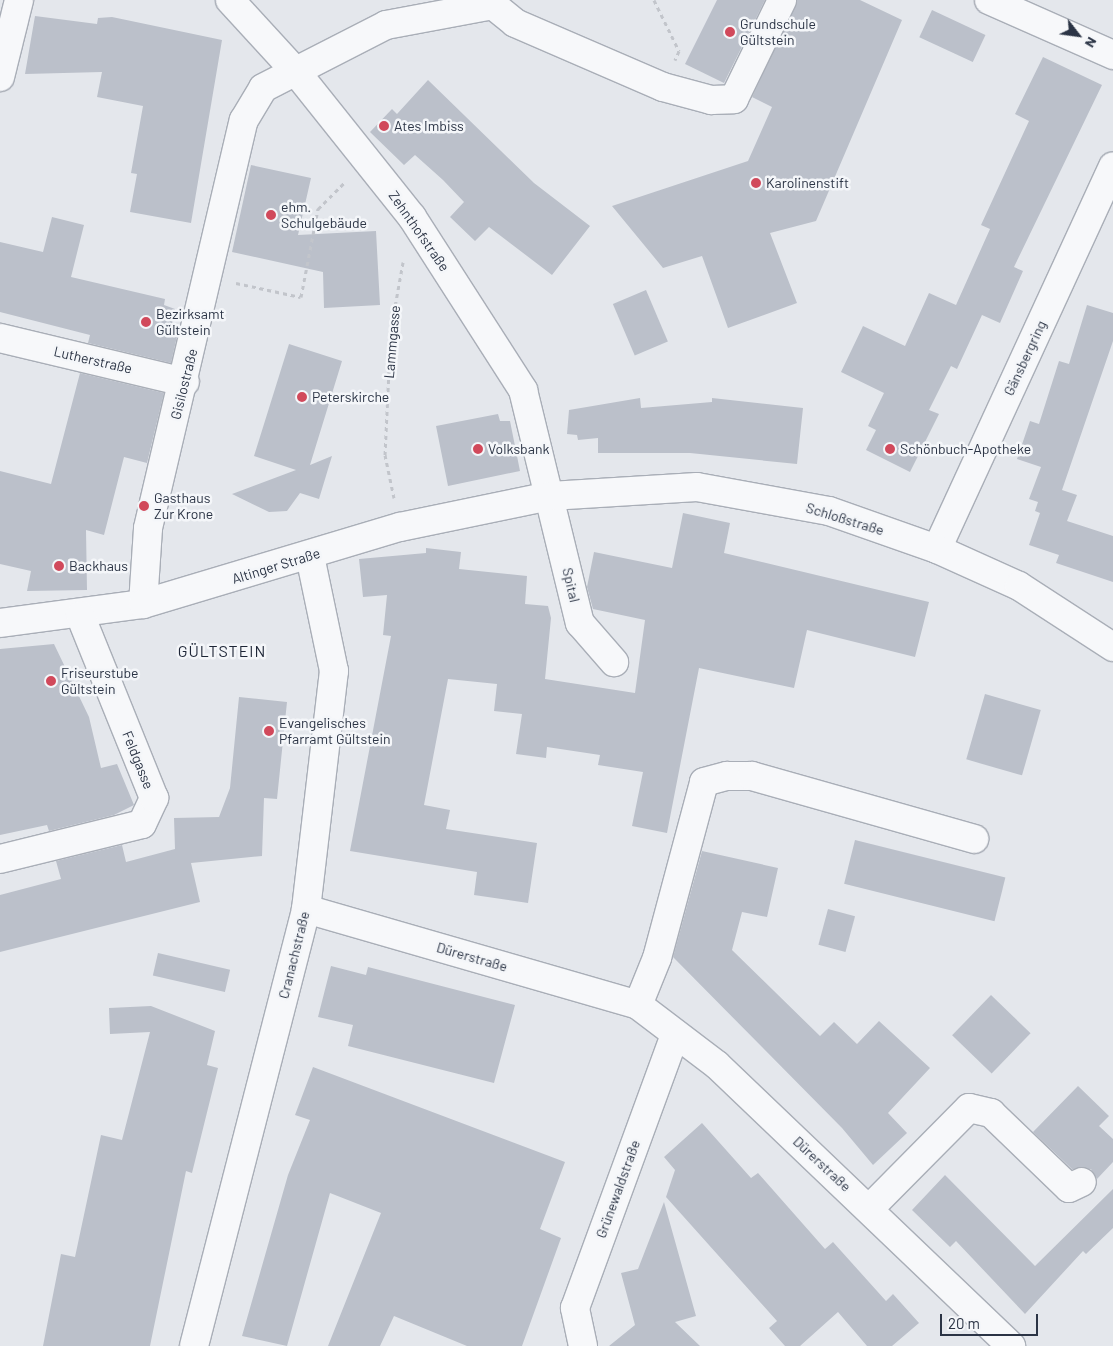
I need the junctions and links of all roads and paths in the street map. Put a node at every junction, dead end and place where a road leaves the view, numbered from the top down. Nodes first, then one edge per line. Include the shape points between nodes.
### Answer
1 (19, 0) edge
2 (230, 0) edge
3 (654, 0) edge
4 (782, 0) edge
5 (989, 0) edge
6 (1113, 56) edge
7 (297, 73) junction
8 (0, 77) edge
9 (663, 87) junction
10 (367, 161) junction
11 (1113, 167) edge
12 (412, 217) junction
13 (210, 277) junction
14 (0, 338) edge
15 (185, 382) junction
16 (550, 496) junction
17 (400, 527) junction
18 (937, 549) junction
19 (310, 556) junction
20 (143, 604) junction
21 (80, 615) junction
22 (0, 623) edge
23 (1113, 646) edge
24 (614, 662) dead end
25 (974, 839) dead end
26 (0, 858) edge
27 (306, 909) junction
28 (638, 1004) junction
29 (675, 1034) junction
30 (1082, 1182) dead end
31 (869, 1209) junction
32 (194, 1346) edge
33 (583, 1346) edge
34 (1011, 1346) edge

1 - 8 street
2 - 7 street, Zehnthofstraße
3 - 9 path via 680,51
4 - 9 street via 734,99 711,100
5 - 6 street
7 - 9 street, Gisilostraße via 386,25 493,5 515,23
7 - 10 street, Zehnthofstraße
7 - 13 street, Gisilostraße via 263,88 244,120
10 - 12 street, Zehnthofstraße
10 - 13 path via 318,208 301,297
11 - 18 street, Gänsbergring
12 - 16 street, Zehnthofstraße via 523,390
12 - 17 path, Lammgasse via 391,329 385,455
13 - 15 street, Gisilostraße
14 - 15 street, Lutherstraße
15 - 20 street, Gisilostraße via 148,528
16 - 17 street, Altinger Straße
16 - 18 street, Schloßstraße via 697,487 829,512
16 - 24 street, Spital via 580,623
17 - 19 street, Altinger Straße
18 - 23 street, Schloßstraße via 1020,586
19 - 20 street, Altinger Straße
19 - 27 street, Cranachstraße via 334,671
20 - 21 street, Altinger Straße
21 - 22 street, Altinger Straße
21 - 26 street, Feldgasse via 154,798 142,824
25 - 28 street via 752,776 727,776 704,782 657,958
27 - 28 street, Dürerstraße
27 - 32 street, Cranachstraße
28 - 29 street, Dürerstraße
29 - 31 street, Dürerstraße via 717,1065
29 - 33 street, Grünewaldstraße via 575,1308
30 - 31 street via 1069,1188 991,1113 968,1108
31 - 34 street, Dürerstraße

